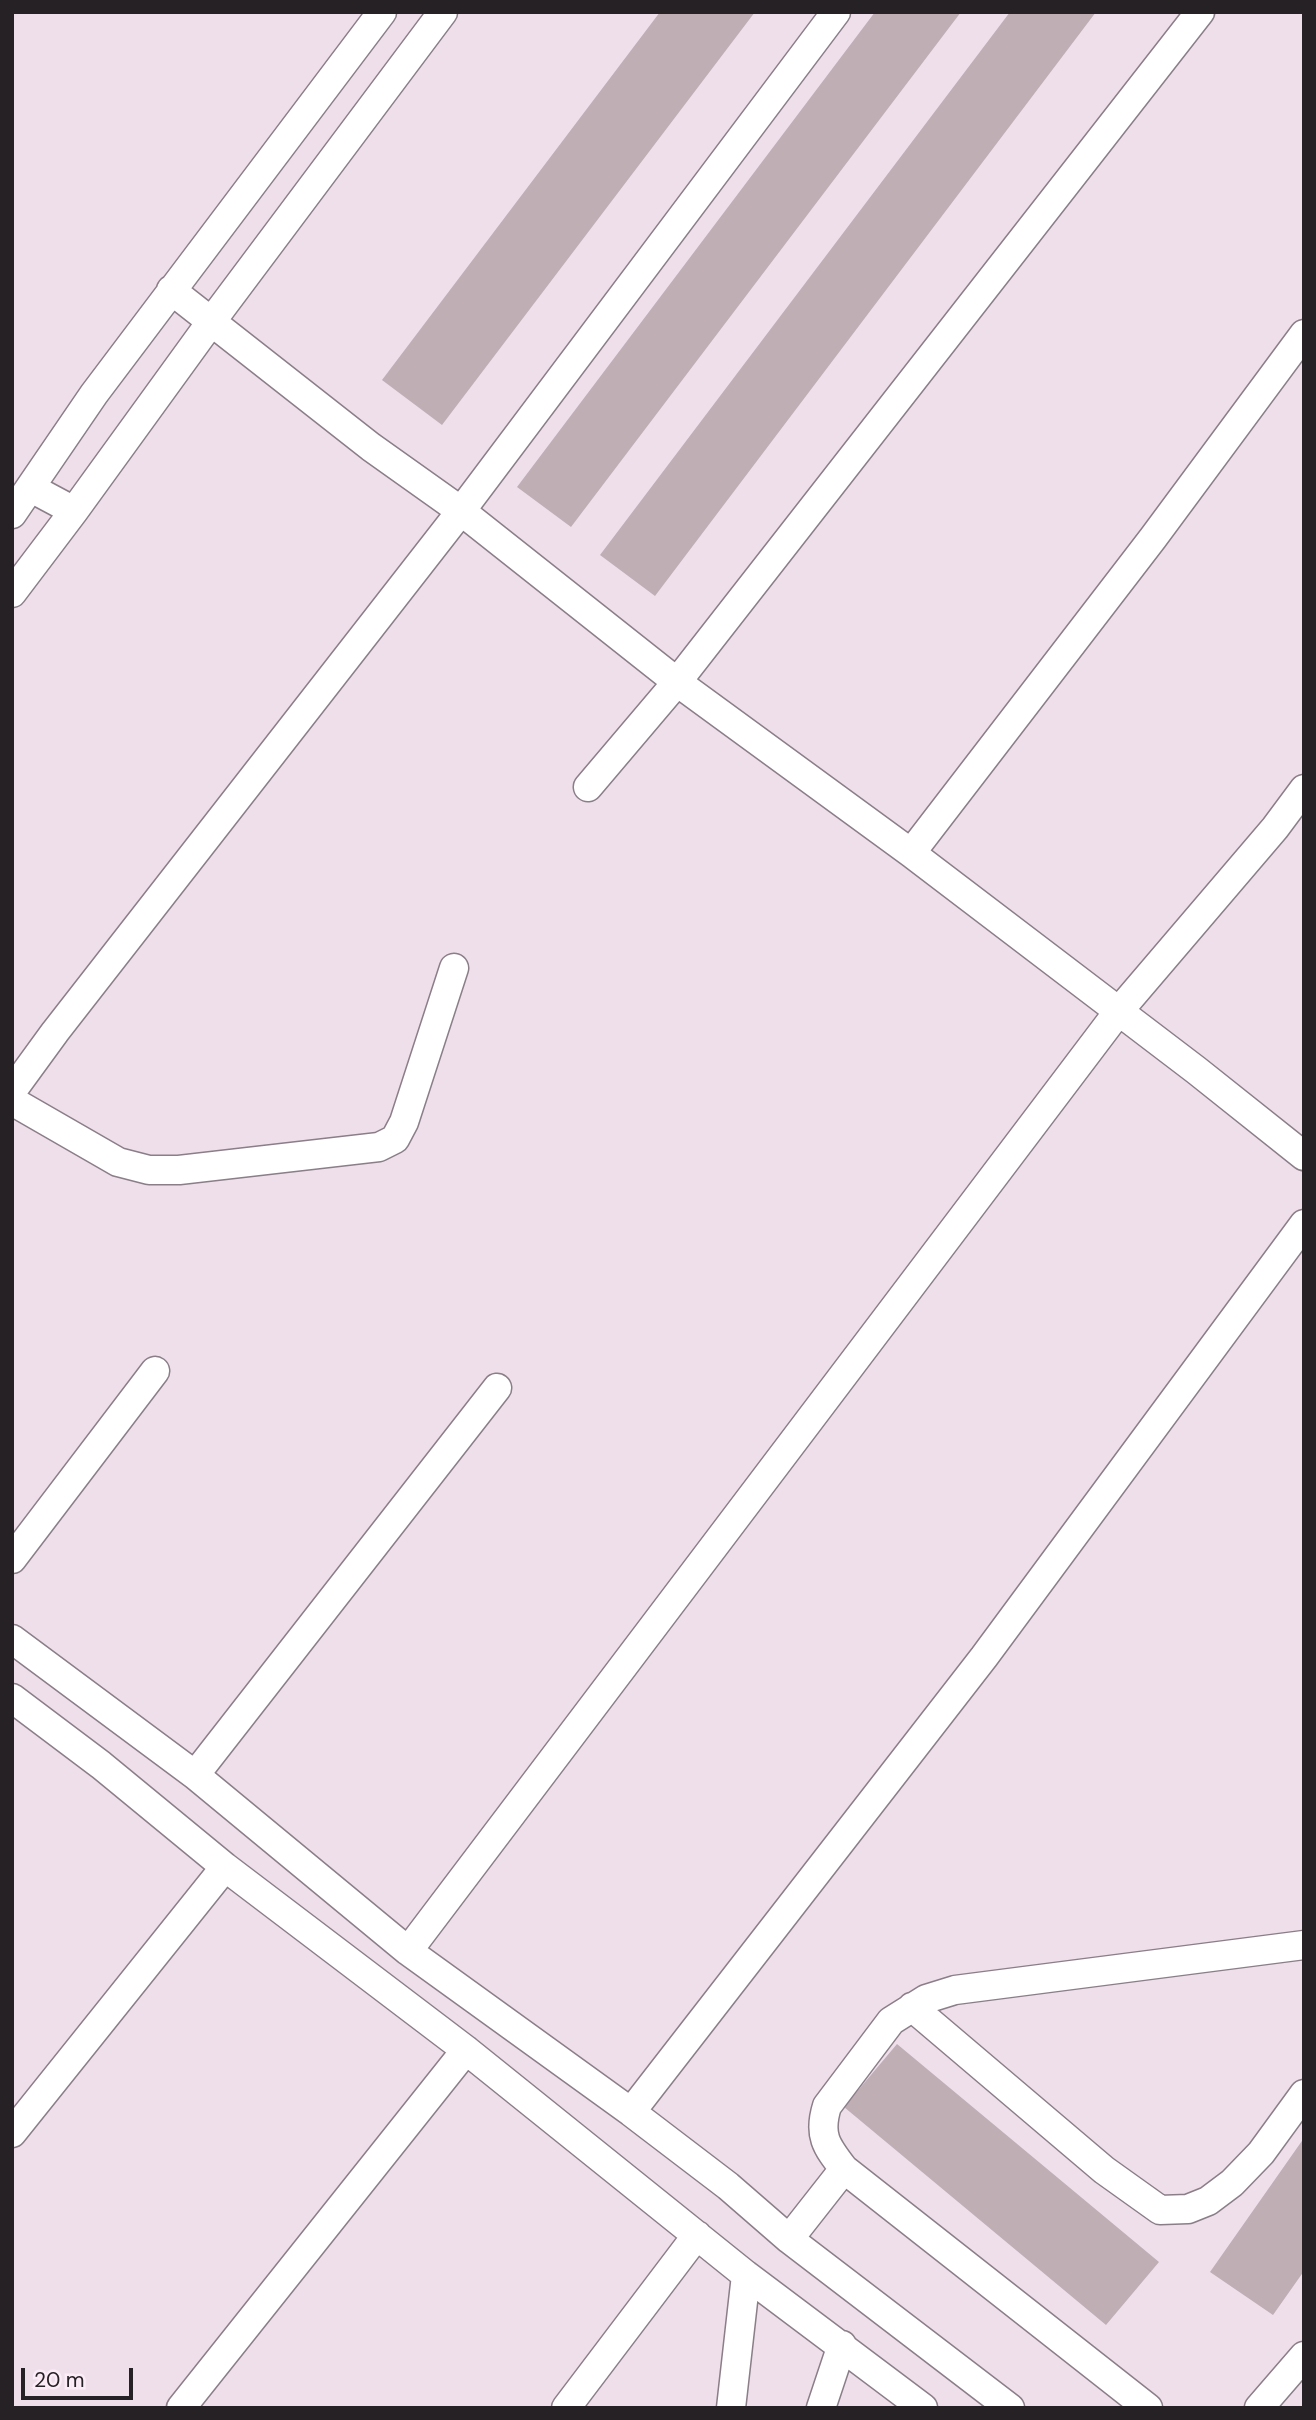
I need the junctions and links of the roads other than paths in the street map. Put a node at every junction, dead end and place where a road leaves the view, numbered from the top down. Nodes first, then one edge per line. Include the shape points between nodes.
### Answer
1 (382, 12) edge
2 (443, 12) edge
3 (836, 12) edge
4 (1200, 12) edge
5 (171, 290) junction
6 (211, 322) junction
7 (1304, 334) edge
8 (31, 488) junction
9 (74, 511) junction
10 (461, 511) junction
11 (12, 514) edge
12 (12, 593) edge
13 (677, 682) junction
14 (588, 787) dead end
15 (1304, 789) edge
16 (911, 853) junction
17 (454, 968) dead end
18 (1118, 1012) junction
19 (12, 1091) edge
20 (12, 1101) edge
21 (1304, 1157) edge
22 (1304, 1224) edge
23 (155, 1371) dead end
24 (497, 1388) dead end
25 (12, 1559) edge
26 (12, 1639) edge
27 (12, 1698) edge
28 (129, 1727) junction
29 (102, 1765) junction
30 (195, 1775) junction
31 (225, 1867) junction
32 (1304, 1945) edge
33 (408, 1951) junction
34 (912, 2007) junction
35 (467, 2050) junction
36 (1304, 2094) edge
37 (631, 2112) junction
38 (12, 2133) edge
39 (844, 2169) junction
40 (697, 2235) junction
41 (789, 2239) junction
42 (746, 2274) junction
43 (842, 2345) junction
44 (1304, 2356) edge
45 (181, 2408) edge
46 (566, 2408) edge
47 (731, 2408) edge
48 (821, 2408) edge
49 (923, 2408) edge
50 (1010, 2408) edge
51 (1148, 2408) edge
52 (1259, 2408) edge

1 - 5 street
2 - 6 street
3 - 10 street
4 - 13 street
5 - 6 street
5 - 8 street
6 - 9 street
6 - 10 street
7 - 16 street
8 - 9 street
8 - 11 street
9 - 12 street
10 - 13 street
10 - 19 street
13 - 14 street
13 - 16 street
15 - 18 street
16 - 18 street
17 - 20 street via 404,1122 395,1139 379,1147 149,1170 118,1161
18 - 21 street
18 - 33 street
22 - 37 street via 984,1657
23 - 25 street
24 - 30 street
26 - 28 street
27 - 29 street
28 - 29 street
28 - 30 street
29 - 31 street
30 - 33 street
31 - 35 street
31 - 38 street
32 - 34 street via 955,1990
33 - 37 street
34 - 36 street via 1104,2171 1160,2210 1188,2209 1232,2183 1261,2153
34 - 39 street via 891,2021 827,2106 827,2148
35 - 40 street
35 - 45 street
37 - 41 street
39 - 41 street
39 - 51 street
40 - 42 street
40 - 46 street
41 - 50 street
42 - 43 street
42 - 47 street
43 - 48 street
43 - 49 street
44 - 52 street

